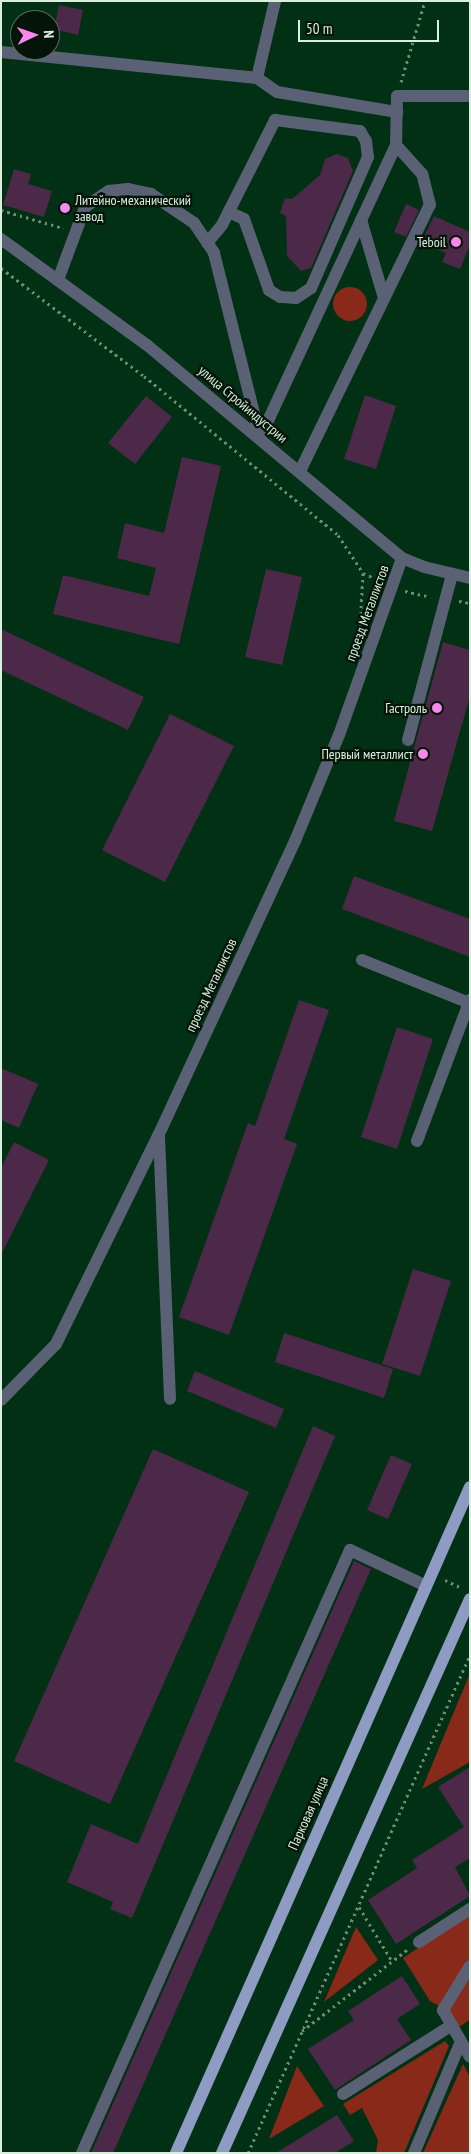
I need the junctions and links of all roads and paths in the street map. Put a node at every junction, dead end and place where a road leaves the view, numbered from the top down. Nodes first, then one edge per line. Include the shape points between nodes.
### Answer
1 (275, 1) edge
2 (425, 1) edge
3 (1, 52) edge
4 (257, 78) junction
5 (397, 96) junction
6 (470, 96) edge
7 (397, 112) junction
8 (396, 145) junction
9 (1, 210) edge
10 (229, 212) junction
11 (361, 220) junction
12 (68, 221) dead end
13 (1, 240) edge
14 (208, 243) junction
15 (1, 268) edge
16 (58, 280) junction
17 (384, 298) junction
18 (260, 438) junction
19 (300, 471) junction
20 (402, 558) junction
21 (363, 573) junction
22 (452, 576) junction
23 (470, 578) edge
24 (393, 586) junction
25 (448, 600) junction
26 (470, 603) edge
27 (359, 629) dead end
28 (408, 740) dead end
29 (362, 960) dead end
30 (468, 1001) edge
31 (159, 1134) junction
32 (417, 1142) dead end
33 (1, 1400) edge
34 (170, 1400) dead end
35 (470, 1486) edge
36 (424, 1585) junction
37 (470, 1599) edge
38 (470, 1656) edge
39 (359, 1906) junction
40 (470, 1909) edge
41 (419, 1942) joint
42 (392, 1961) junction
43 (470, 1966) edge
44 (452, 2025) junction
45 (301, 2032) junction
46 (461, 2041) junction
47 (470, 2057) edge
48 (343, 2094) dead end
49 (82, 2153) edge
50 (176, 2153) edge
51 (222, 2153) edge
52 (248, 2153) edge
53 (414, 2153) edge

1 - 4 street
2 - 5 path
3 - 4 street
4 - 7 street via 277,92
5 - 6 street
5 - 7 street
7 - 8 street
8 - 11 street
8 - 17 street via 422,174 429,188 430,205
9 - 12 path via 66,229
10 - 10 street via 275,120 360,132 366,141 368,157 314,280 310,288 296,298 280,297 269,290 244,219
10 - 14 street
11 - 17 street
11 - 18 street
13 - 16 street, улица Стройиндустрии
14 - 16 street via 194,223 151,194 128,188 109,190 85,207
14 - 18 street via 214,253
15 - 21 path via 144,376 338,535
16 - 18 street, улица Стройиндустрии via 147,345
17 - 19 street
18 - 19 street, улица Стройиндустрии
19 - 20 street, улица Стройиндустрии
20 - 22 street, улица Стройиндустрии
20 - 24 street, проезд Металлистов
21 - 24 path
21 - 27 path
22 - 23 street, улица Стройиндустрии
22 - 25 street
24 - 25 path via 413,594
24 - 31 street, проезд Металлистов via 339,736 295,841
25 - 26 path
25 - 28 street
29 - 30 street
30 - 32 street
31 - 33 street, проезд Металлистов via 56,1344
31 - 34 street
35 - 36 main road, Парковая улица
36 - 49 street via 350,1550
36 - 50 main road, Парковая улица
37 - 51 main road
38 - 39 path
39 - 42 path
39 - 45 path
40 - 41 street
41 - 42 path
42 - 45 path
43 - 44 street via 443,2010
44 - 46 street
44 - 48 street
45 - 52 path
46 - 47 street
46 - 53 street

